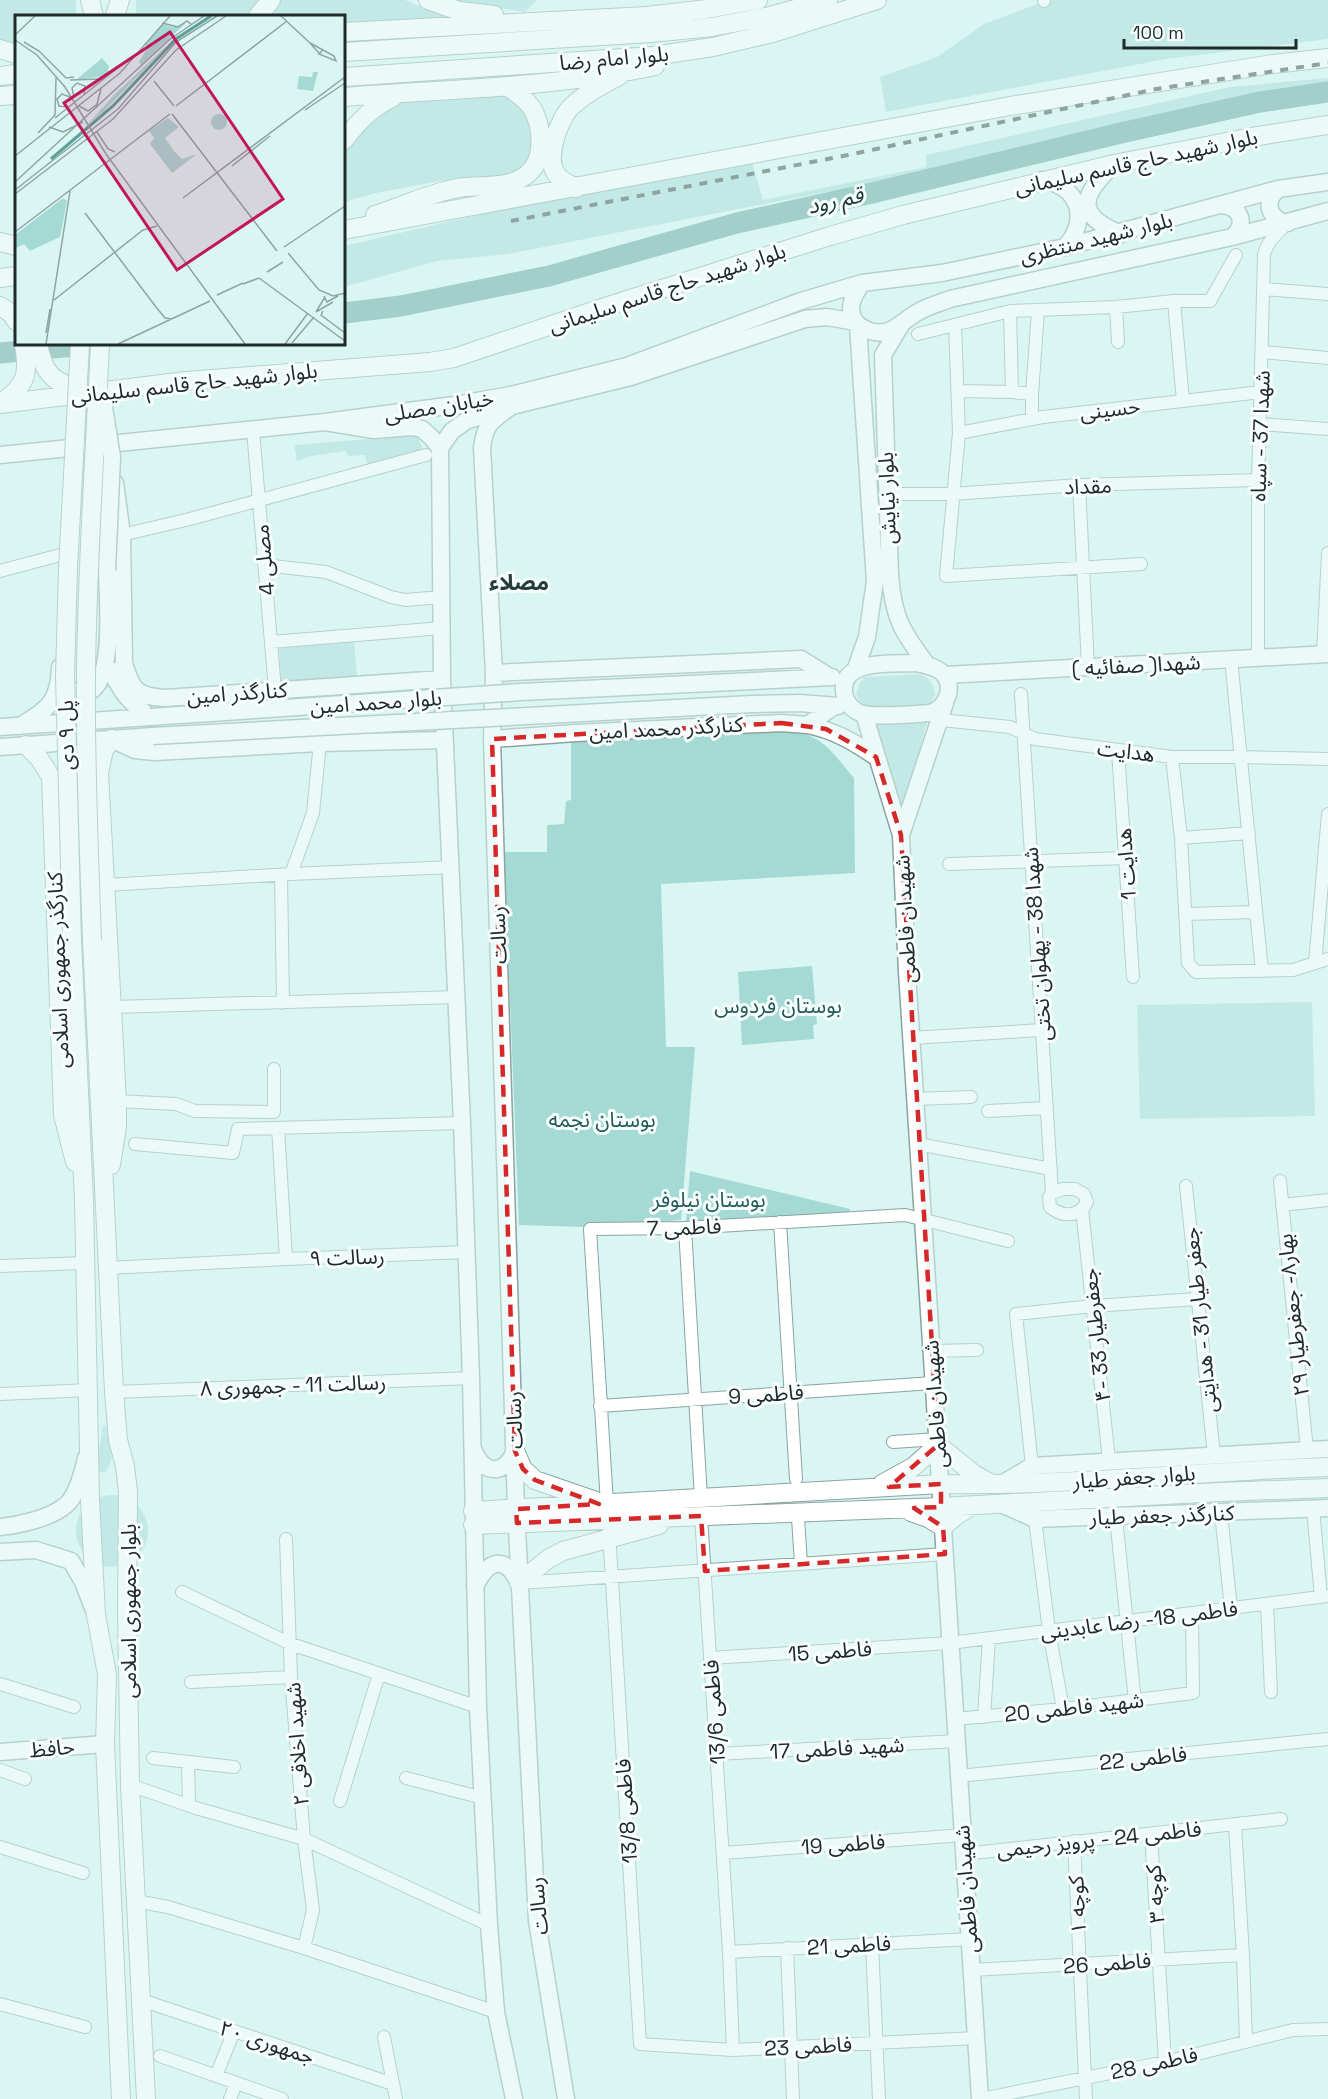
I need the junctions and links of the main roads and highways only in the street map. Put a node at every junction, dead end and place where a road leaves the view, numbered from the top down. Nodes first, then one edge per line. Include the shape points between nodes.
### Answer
1 (92, 0) edge
2 (120, 0) edge
3 (271, 0) edge
4 (428, 0) edge
5 (758, 0) edge
6 (828, 0) edge
7 (877, 0) edge
8 (94, 15) edge
9 (114, 15) edge
10 (259, 15) edge
11 (544, 21) junction
12 (345, 32) edge
13 (713, 47) junction
14 (0, 49) edge
15 (345, 52) edge
16 (15, 54) edge
17 (15, 54) edge
18 (0, 56) edge
19 (1328, 58) edge
20 (628, 71) junction
21 (15, 74) edge
22 (0, 76) edge
23 (345, 77) edge
24 (508, 87) junction
25 (402, 93) junction
26 (15, 94) edge
27 (0, 96) edge
28 (345, 97) edge
29 (1328, 125) edge
30 (345, 139) edge
31 (1114, 164) junction
32 (1041, 180) junction
33 (1328, 182) edge
34 (576, 188) junction
35 (1278, 189) junction
36 (1222, 205) junction
37 (1328, 211) edge
38 (1288, 223) junction
39 (345, 227) edge
40 (345, 227) edge
41 (1121, 234) junction
42 (1232, 237) junction
43 (0, 242) edge
44 (15, 246) edge
45 (1065, 248) junction
46 (15, 276) edge
47 (0, 278) edge
48 (862, 283) junction
49 (15, 301) edge
50 (0, 304) edge
51 (827, 317) junction
52 (15, 319) edge
53 (857, 324) junction
54 (901, 325) junction
55 (80, 345) edge
56 (103, 345) edge
57 (32, 352) edge
58 (861, 352) junction
59 (102, 377) junction
60 (1, 403) edge
61 (512, 406) junction
62 (326, 422) junction
63 (436, 452) junction
64 (0, 455) edge
65 (66, 458) junction
66 (107, 653) junction
67 (1326, 654) edge
68 (124, 663) junction
69 (928, 666) junction
70 (852, 672) junction
71 (494, 673) junction
72 (60, 675) junction
73 (945, 675) junction
74 (831, 677) junction
75 (442, 680) junction
76 (116, 681) junction
77 (850, 709) junction
78 (150, 717) junction
79 (935, 717) junction
80 (807, 725) junction
81 (20, 726) junction
82 (0, 727) edge
83 (111, 739) junction
84 (492, 739) junction
85 (445, 740) junction
86 (26, 745) junction
87 (0, 747) edge
88 (876, 758) junction
89 (99, 773) junction
90 (51, 777) junction
91 (901, 835) junction
92 (101, 1125) joint
93 (81, 1126) joint
94 (105, 1199) junction
95 (84, 1200) junction
96 (89, 1442) junction
97 (938, 1442) junction
98 (472, 1448) junction
99 (1328, 1449) edge
100 (515, 1451) junction
101 (1328, 1467) edge
102 (941, 1484) junction
103 (996, 1485) junction
104 (875, 1488) junction
105 (1328, 1488) edge
106 (999, 1503) junction
107 (973, 1505) junction
108 (941, 1507) junction
109 (897, 1509) junction
110 (1321, 1509) edge
111 (607, 1512) junction
112 (516, 1516) junction
113 (697, 1516) junction
114 (473, 1518) junction
115 (0, 1527) edge
116 (943, 1527) junction
117 (0, 1552) edge
118 (519, 1583) junction
119 (475, 1586) junction
120 (96, 1615) junction
121 (105, 1744) junction
122 (0, 1752) edge
123 (122, 2099) edge
124 (146, 2099) edge
125 (514, 2099) edge
126 (566, 2099) edge
127 (980, 2099) edge

1 - 8 main road
2 - 9 main road
3 - 10 main road
4 - 11 main road via 459,11
5 - 11 main road via 647,15
6 - 15 main road, بلوار امام رضا via 712,27
7 - 13 main road, بلوار امام رضا via 773,33
11 - 12 main road
13 - 20 main road
13 - 23 main road, بلوار امام رضا via 653,57
14 - 16 main road
17 - 18 main road
19 - 34 main road via 1011,106
20 - 24 main road
20 - 34 main road via 586,94 569,108 559,125 554,141 554,169 556,175
21 - 22 main road
24 - 25 main road
24 - 40 main road via 525,99 538,123 539,152 526,176 510,183 458,188
25 - 28 main road
25 - 30 main road via 365,115
26 - 27 main road
29 - 31 main road, بلوار شهید حاج قاسم سلیمانی
31 - 32 main road, بلوار شهید حاج قاسم سلیمانی
31 - 41 main road via 1088,196 1087,210 1105,227
32 - 45 main road via 1066,189 1077,205 1079,225
32 - 59 main road, بلوار شهید حاج قاسم سلیمانی via 830,236 454,358 186,381
33 - 35 main road, بلوار شهید منتظری
34 - 39 main road
35 - 36 main road, بلوار شهید منتظری
35 - 38 main road via 1272,195 1269,210 1280,222
36 - 41 main road, بلوار شهید منتظری
36 - 42 main road via 1237,210 1241,217 1242,225
37 - 38 main road, بلوار شهید منتظری
38 - 42 main road, بلوار شهید منتظری
41 - 45 main road, بلوار شهید منتظری
42 - 54 main road, بلوار شهید منتظری via 950,299 918,311
43 - 44 main road
45 - 48 main road, بلوار شهید منتظری via 942,273
46 - 47 main road
48 - 53 main road, بلوار نیایش via 851,308
48 - 62 main road, خیابان مصلی via 801,301 627,366 563,383 454,405
49 - 50 main road
50 - 52 main road
51 - 53 main road, خیابان مصلی
51 - 58 main road via 843,328
51 - 61 main road, خیابان مصلی via 805,319 631,377
53 - 54 main road, خیابان مصلی via 873,332 891,331
53 - 58 main road, بلوار نیایش
54 - 69 main road, بلوار نیایش via 883,355 892,601 904,633
55 - 93 main road, پل ۹ دی, bridge via 65,677
56 - 59 main road, پل ۹ دی, bridge
57 - 59 main road via 64,385
57 - 60 main road via 23,383
58 - 70 main road, بلوار نیایش via 875,581 867,637
59 - 60 main road, بلوار شهید حاج قاسم سلیمانی
59 - 66 main road, bridge via 112,457
59 - 92 main road, پل ۹ دی, bridge via 88,569 86,677 87,801
61 - 63 main road, خیابان مصلی via 466,421 452,431
61 - 71 main road via 490,421 483,433
62 - 63 main road via 374,430 422,429
62 - 65 main road, خیابان مصلی
63 - 75 main road
64 - 65 main road, خیابان مصلی
65 - 68 main road via 67,467 80,454 92,453 104,457 114,473 122,535
65 - 72 main road
66 - 68 main road
66 - 72 main road via 101,682 94,690 75,693
66 - 76 main road
67 - 73 main road, شهدا( صفائیه )
68 - 75 main road, کنارگذر امین via 137,691 165,698
68 - 76 main road
69 - 70 main road, بلوار محمد امین via 865,666
69 - 73 main road
70 - 74 main road, بلوار محمد امین
70 - 77 main road, شهیدان فاطمی via 843,688
71 - 74 main road via 801,659
71 - 84 main road, رسالت
72 - 81 main road via 53,702
73 - 79 main road via 949,689
74 - 78 main road, بلوار محمد امین, bridge via 521,692
75 - 85 main road, رسالت
76 - 78 main road via 130,701
77 - 79 main road, بلوار محمد امین
77 - 80 main road
77 - 83 main road, بلوار محمد امین, bridge via 800,703 752,704
77 - 88 main road, شهیدان فاطمی
78 - 81 main road, بلوار محمد امین
79 - 91 main road
80 - 84 main road, کنارگذر محمد امین via 758,724
80 - 88 main road, کنارگذر محمد امین via 843,735
81 - 82 main road, بلوار محمد امین
83 - 85 main road via 135,750 154,752
83 - 86 main road, بلوار محمد امین
83 - 89 main road
84 - 100 main road, رسالت
85 - 98 main road, رسالت via 458,997
86 - 87 main road, بلوار محمد امین
86 - 90 main road
88 - 91 main road, شهیدان فاطمی
89 - 90 main road via 90,764 77,760 58,766
89 - 94 main road via 117,1101 117,1126
90 - 95 main road, کنارگذر جمهوری اسلامی via 63,1115
91 - 97 main road, شهیدان فاطمی
92 - 94 main road, بلوار جمهوری اسلامی
93 - 95 main road, بلوار جمهوری اسلامی
94 - 124 main road, بلوار جمهوری اسلامی via 114,1392 128,1492 130,1785
95 - 96 main road, بلوار جمهوری اسلامی
96 - 115 main road via 82,1477 67,1504 28,1522
96 - 120 main road, بلوار جمهوری اسلامی
97 - 102 main road, شهیدان فاطمی
97 - 103 main road via 974,1474
97 - 104 main road via 913,1467
98 - 100 main road via 484,1467 499,1469
98 - 114 main road, رسالت
99 - 103 main road via 1032,1466
100 - 111 main road via 523,1469 535,1480
100 - 112 main road, رسالت
101 - 103 main road, بلوار جعفر طیار
102 - 103 main road, بلوار جعفر طیار
102 - 104 main road, بلوار جعفر طیار
102 - 108 main road, شهیدان فاطمی
104 - 111 main road, بلوار جعفر طیار via 700,1498
105 - 106 main road, بلوار جعفر طیار
106 - 107 main road, بلوار جعفر طیار
106 - 110 main road, کنارگذر جعفر طیار via 1035,1519
107 - 108 main road, بلوار جعفر طیار
107 - 116 main road
108 - 109 main road, بلوار جعفر طیار
108 - 116 main road, شهیدان فاطمی
109 - 113 main road, بلوار جعفر طیار
109 - 116 main road
111 - 112 main road
111 - 113 main road
112 - 114 main road
112 - 118 main road, رسالت
113 - 118 main road via 563,1551
114 - 119 main road, رسالت
116 - 127 main road, شهیدان فاطمی
117 - 120 main road via 36,1551 71,1561
118 - 119 main road via 514,1572 500,1564 484,1570
118 - 126 main road, رسالت via 537,1921
119 - 125 main road, رسالت via 489,1925 496,2012
120 - 121 main road, بلوار جمهوری اسلامی via 107,1674
121 - 122 main road, حافظ
121 - 123 main road, بلوار جمهوری اسلامی

